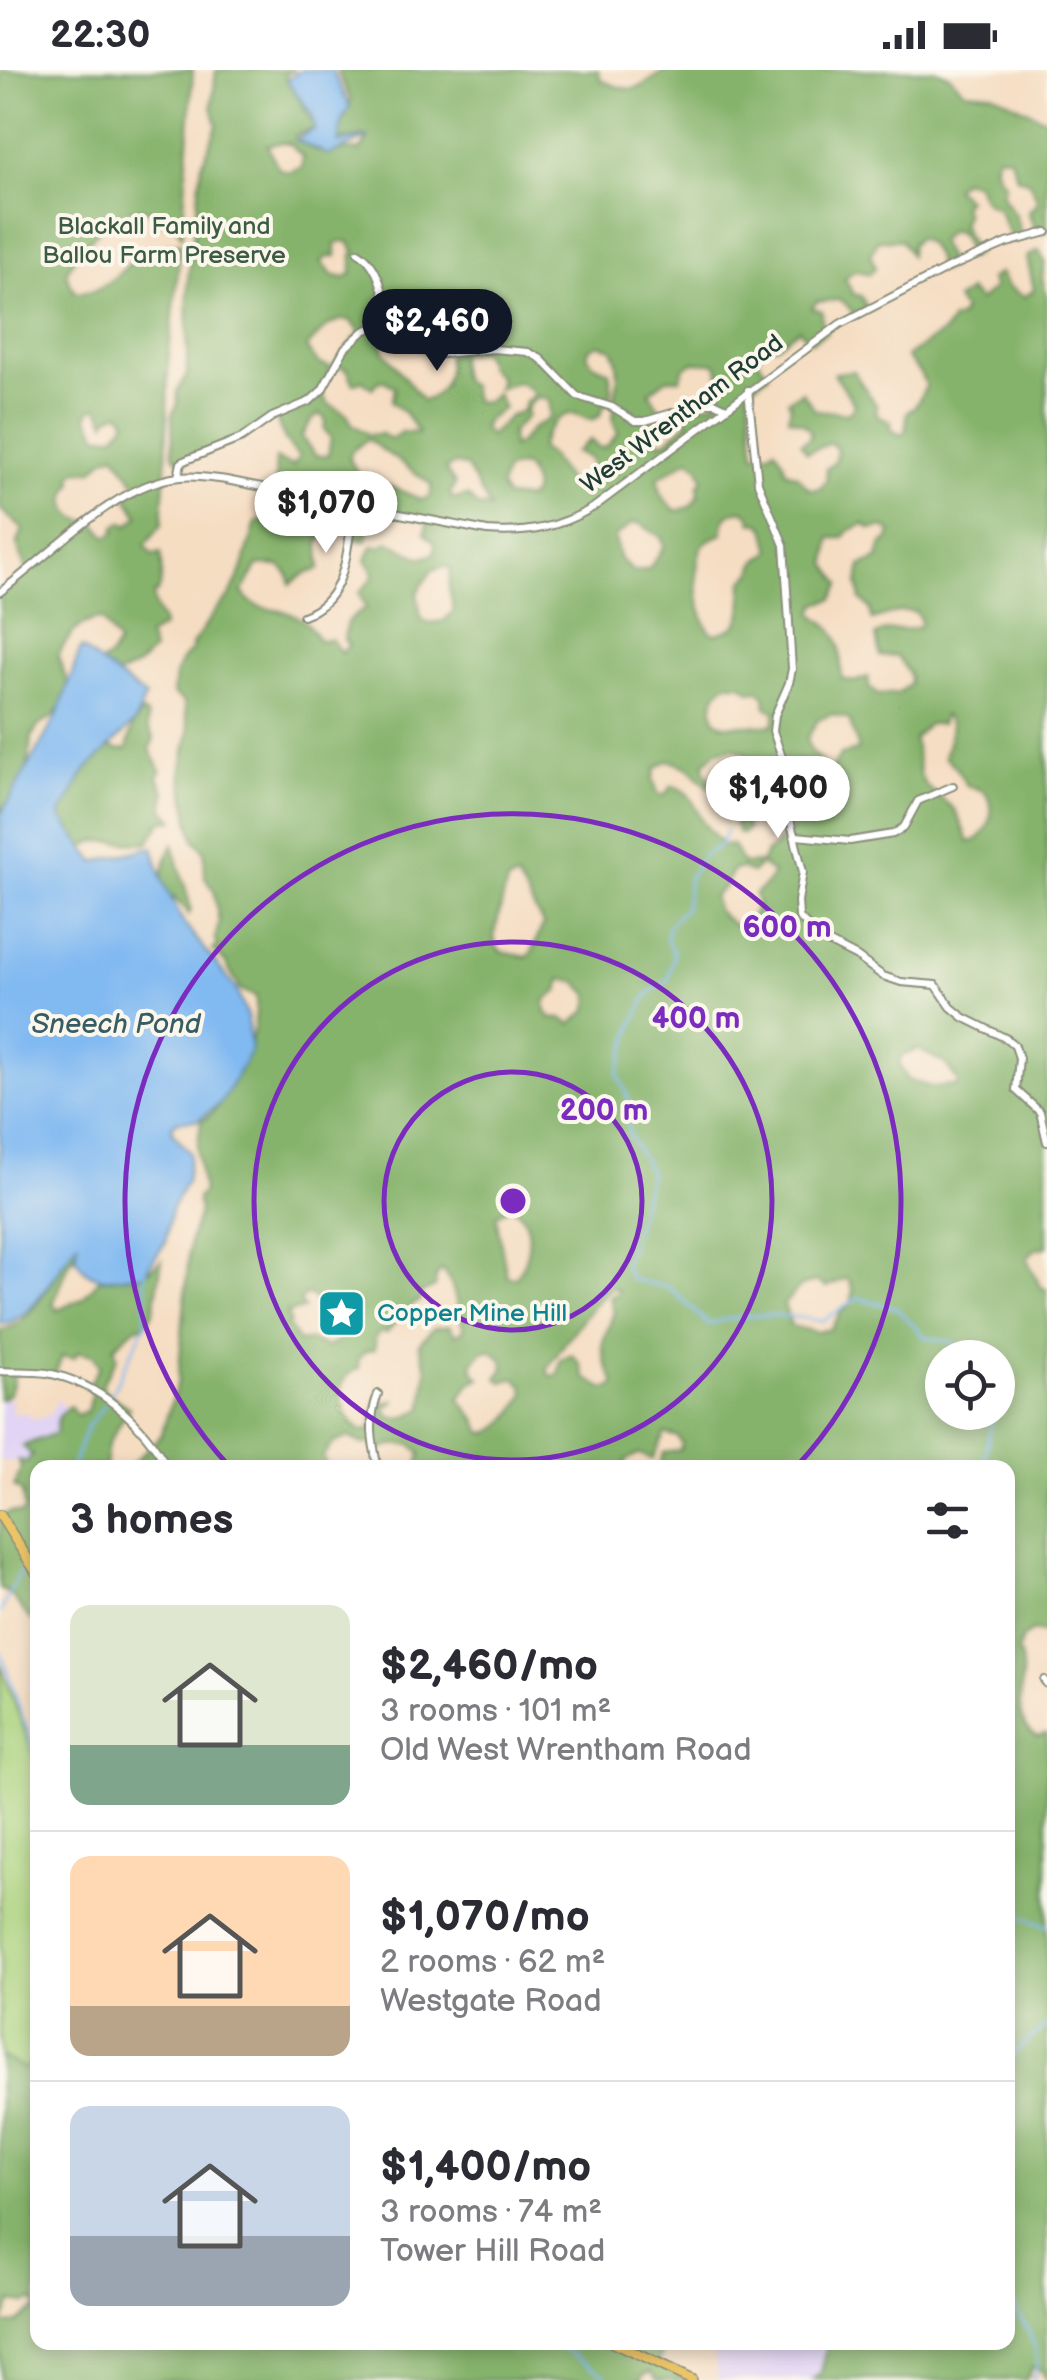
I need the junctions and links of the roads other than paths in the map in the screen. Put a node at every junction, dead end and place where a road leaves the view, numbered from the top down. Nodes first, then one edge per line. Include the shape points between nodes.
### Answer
1 (1047, 232) edge
2 (358, 252) dead end
3 (386, 325) junction
4 (748, 390) junction
5 (724, 408) junction
6 (178, 477) junction
7 (354, 505) junction
8 (0, 592) edge
9 (303, 616) dead end
10 (953, 786) dead end
11 (796, 836) junction
12 (1047, 1142) edge
13 (0, 1371) edge
14 (378, 1394) dead end
15 (163, 1460) edge
16 (377, 1460) edge
17 (0, 1515) edge
18 (30, 1562) edge
19 (637, 2350) edge
20 (692, 2380) edge

1 - 4 street, West Wrentham Road via 1007,243 872,306
2 - 3 street via 378,274
3 - 5 street via 433,355 494,348 536,355 577,396 635,421 714,402
3 - 6 street via 364,331 345,348 314,398 186,460
4 - 5 street, West Wrentham Road
4 - 11 street via 758,483 786,556 792,669 773,731
5 - 7 street, West Wrentham Road via 594,507 545,529 487,531
6 - 7 street, West Wrentham Road
6 - 8 street, West Wrentham Road via 127,494
7 - 9 street via 334,594
10 - 11 street via 923,797 894,834 850,841
11 - 12 street via 802,922 888,979 936,985 962,1017 1010,1041 1019,1058 1016,1090 1040,1112
13 - 15 street via 49,1374 109,1401 136,1421
14 - 16 street via 371,1427
17 - 18 main road
19 - 20 main road

